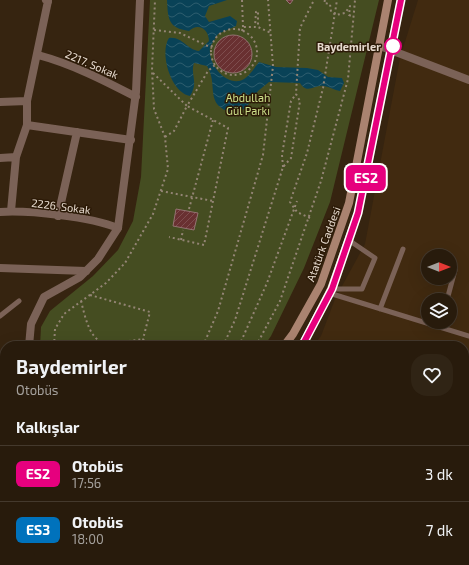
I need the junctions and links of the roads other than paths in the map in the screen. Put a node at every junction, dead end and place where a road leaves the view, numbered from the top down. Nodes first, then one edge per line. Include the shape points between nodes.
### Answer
1 (48, 0) edge
2 (140, 0) edge
3 (388, 0) edge
4 (401, 0) edge
5 (380, 46) junction
6 (392, 51) junction
7 (38, 55) junction
8 (469, 80) edge
9 (136, 97) junction
10 (27, 101) junction
11 (0, 102) edge
12 (27, 125) junction
13 (77, 132) junction
14 (131, 140) junction
15 (0, 158) edge
16 (16, 158) junction
17 (11, 211) junction
18 (0, 212) edge
19 (58, 216) junction
20 (118, 228) junction
21 (350, 241) junction
22 (403, 249) dead end
23 (0, 268) edge
24 (86, 271) junction
25 (330, 291) junction
26 (19, 301) dead end
27 (380, 309) junction
28 (0, 316) edge
29 (421, 320) edge
30 (451, 329) edge
31 (293, 334) junction
32 (469, 336) edge
33 (29, 341) edge
34 (288, 341) edge
35 (299, 341) edge
36 (305, 341) edge

1 - 7 street
2 - 9 street
3 - 5 main road, Atatürk Caddesi
4 - 6 main road
5 - 6 street
5 - 31 main road, Atatürk Caddesi via 344,223 321,284
6 - 8 street
6 - 21 main road
7 - 9 street, 2217. Sokak via 110,83
7 - 10 street
9 - 14 street
10 - 11 street
10 - 12 street
12 - 13 street
12 - 16 street
13 - 14 street
13 - 19 street
14 - 20 street
15 - 16 street
16 - 17 street
17 - 18 street, 2226. Sokak
17 - 19 street, 2226. Sokak
19 - 20 street, 2226. Sokak via 107,223
20 - 24 street via 98,259
21 - 25 main road
21 - 25 lane via 375,258 362,289
22 - 27 lane
23 - 24 street
24 - 33 street via 44,298 31,324
25 - 27 lane
25 - 36 main road
26 - 28 lane
27 - 29 lane
30 - 32 lane
31 - 34 main road, Atatürk Caddesi
31 - 35 main road

